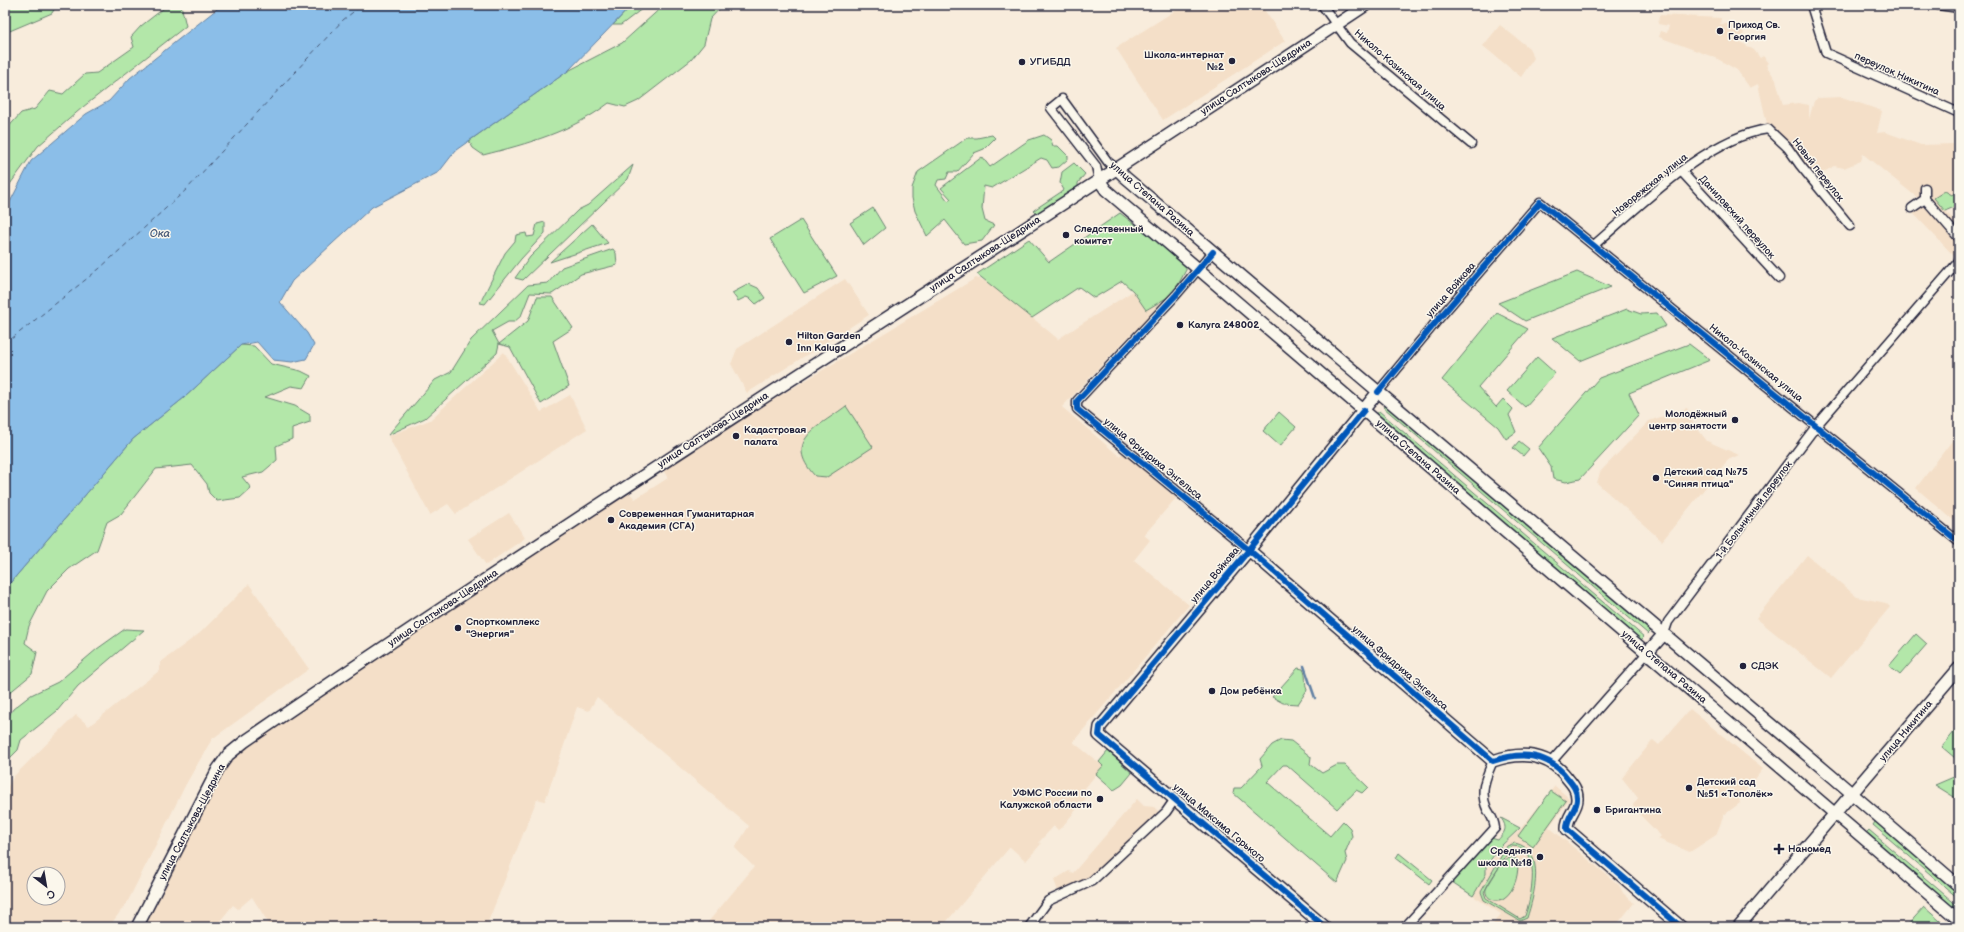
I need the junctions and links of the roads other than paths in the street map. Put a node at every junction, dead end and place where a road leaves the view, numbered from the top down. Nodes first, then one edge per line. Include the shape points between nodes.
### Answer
1 (1322, 5) edge
2 (1366, 5) edge
3 (1811, 5) edge
4 (1938, 5) edge
5 (1959, 8) edge
6 (1336, 25) junction
7 (1959, 113) edge
8 (1768, 129) joint
9 (1471, 144) dead end
10 (1116, 168) junction
11 (1681, 171) junction
12 (1099, 180) junction
13 (1924, 188) dead end
14 (1925, 199) junction
15 (1540, 202) joint
16 (1912, 208) dead end
17 (1850, 226) dead end
18 (1959, 238) edge
19 (1594, 245) junction
20 (1213, 252) junction
21 (1959, 261) edge
22 (1198, 269) junction
23 (1779, 278) dead end
24 (1378, 392) junction
25 (1364, 410) junction
26 (1817, 425) junction
27 (1959, 542) edge
28 (1249, 550) junction
29 (1664, 634) junction
30 (1648, 652) junction
31 (1959, 668) edge
32 (1099, 735) joint
33 (1493, 761) junction
34 (1552, 761) junction
35 (1852, 794) junction
36 (1175, 799) junction
37 (1836, 814) junction
38 (1959, 886) edge
39 (1959, 920) edge
40 (137, 927) edge
41 (1029, 927) edge
42 (1325, 927) edge
43 (1405, 927) edge
44 (1681, 927) edge
45 (1738, 927) edge

1 - 6 street, Николо-Козинская улица
2 - 6 main road, улица Салтыкова-Щедрина
3 - 7 street, переулок Никитина via 1826,54
4 - 5 street
6 - 9 street, Николо-Козинская улица via 1350,43
6 - 10 main road, улица Салтыкова-Щедрина
8 - 11 street, Новорежская улица via 1751,131 1689,164
8 - 17 street, Новый переулок via 1788,148
10 - 12 main road, улица Салтыкова-Щедрина
10 - 12 street, улица Степана Разина via 1108,162 1062,99 1051,108 1096,166
10 - 20 main road, улица Степана Разина
11 - 19 street, Новорежская улица
11 - 23 street, Даниловский переулок
12 - 22 main road, улица Степана Разина via 1106,190
12 - 40 main road, улица Салтыкова-Щедрина via 545,539 228,754
13 - 14 street
14 - 16 street
14 - 18 street
15 - 19 street, Николо-Козинская улица
15 - 24 street, улица Войкова
19 - 26 street, Николо-Козинская улица
20 - 22 street
20 - 24 main road, улица Степана Разина
21 - 26 street, 1-й Больничный переулок
22 - 25 main road, улица Степана Разина
22 - 28 street, улица Фридриха Энгельса via 1077,401 1077,409
24 - 25 main road, улица Войкова
24 - 29 main road, улица Степана Разина
25 - 28 main road, улица Войкова
25 - 30 main road, улица Степана Разина
26 - 27 street, Николо-Козинская улица
26 - 29 street, 1-й Больничный переулок via 1668,622
28 - 32 main road, улица Войкова via 1100,727
28 - 33 main road, улица Фридриха Энгельса
29 - 30 main road, 1-й Больничный переулок
29 - 35 main road, улица Степана Разина
30 - 34 street, 1-й Больничный переулок
30 - 37 main road, улица Степана Разина
31 - 35 main road, улица Никитина
32 - 36 main road, улица Максима Горького
33 - 34 main road via 1512,756 1531,756
33 - 43 street via 1485,779 1482,796 1494,820 1495,828
34 - 44 main road via 1576,790 1578,800 1566,821 1567,829
35 - 37 main road, улица Никитина
35 - 38 main road, улица Степана Разина
36 - 41 street via 1166,812 1092,881 1048,902
36 - 42 main road, улица Максима Горького
37 - 39 main road, улица Степана Разина
37 - 45 main road

